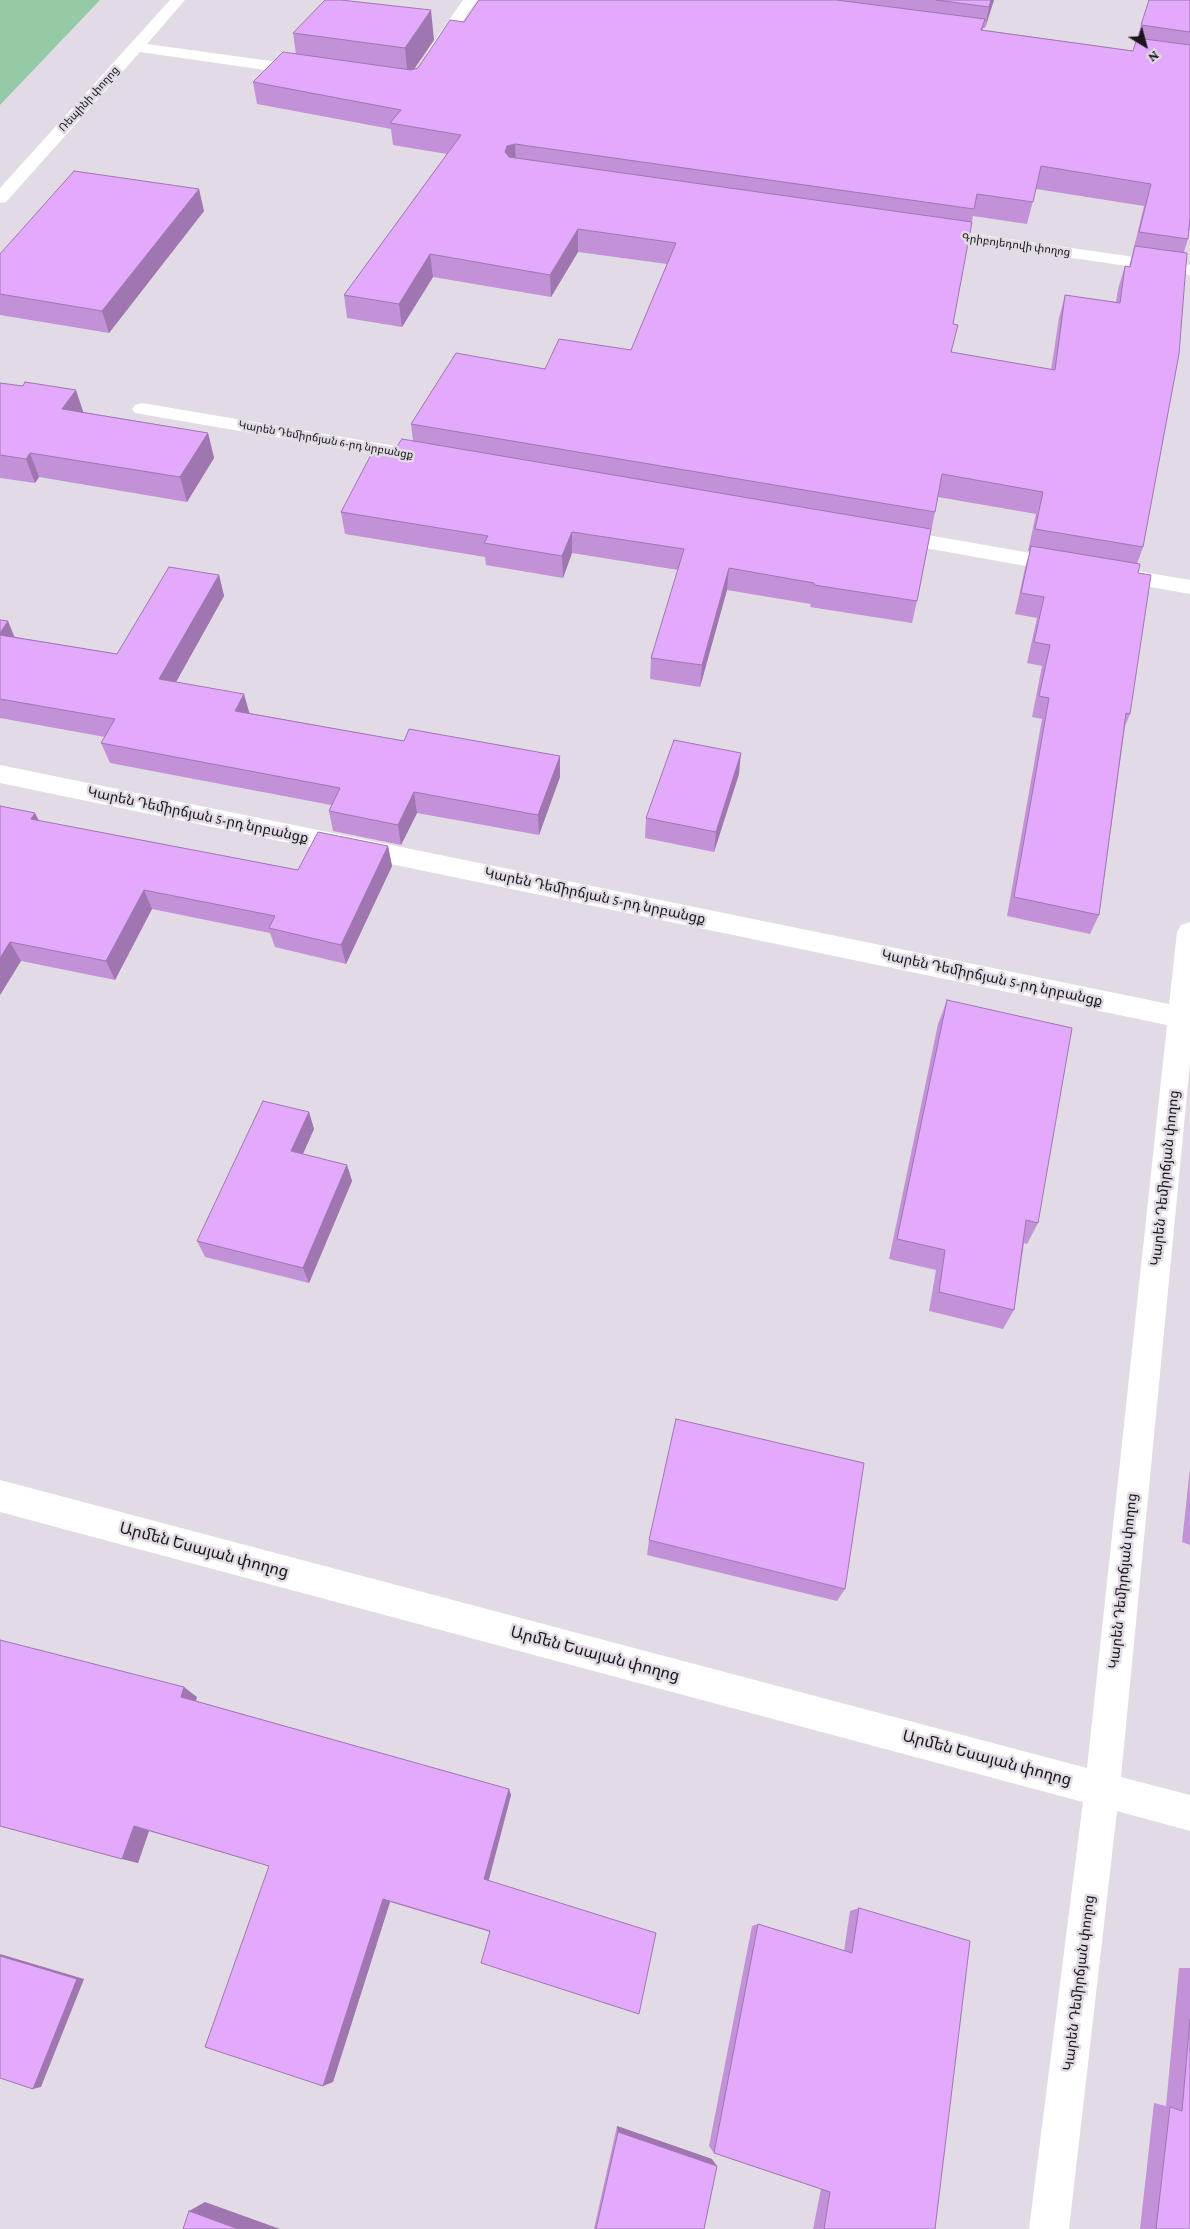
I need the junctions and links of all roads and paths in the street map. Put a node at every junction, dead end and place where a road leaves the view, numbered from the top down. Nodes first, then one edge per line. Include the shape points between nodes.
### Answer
1 (178, 0) edge
2 (470, 0) edge
3 (136, 47) junction
4 (428, 62) edge
5 (324, 73) edge
6 (0, 198) edge
7 (916, 231) edge
8 (1190, 270) edge
9 (142, 409) dead end
10 (446, 460) edge
11 (876, 534) edge
12 (1190, 587) edge
13 (0, 774) edge
14 (1190, 932) edge
15 (1186, 1018) edge
16 (0, 1496) edge
17 (1102, 1789) junction
18 (1190, 1814) edge
19 (1049, 2229) edge

1 - 3 street, Ռեպինի փողոց
2 - 4 street
3 - 5 street
3 - 6 street, Ռեպինի փողոց
7 - 8 street, Գրիբոյեդովի փողոց
9 - 10 street, Կարեն Դեմիրճյան 6-րդ նրբանցք
11 - 12 street
13 - 15 street, Կարեն Դեմիրճյան 5-րդ նրբանցք
14 - 15 street, Կարեն Դեմիրճյան փողոց
15 - 17 street, Կարեն Դեմիրճյան փողոց
16 - 17 street, Արմեն Եսայան փողոց
17 - 18 street, Արմեն Եսայան փողոց
17 - 19 street, Կարեն Դեմիրճյան փողոց

